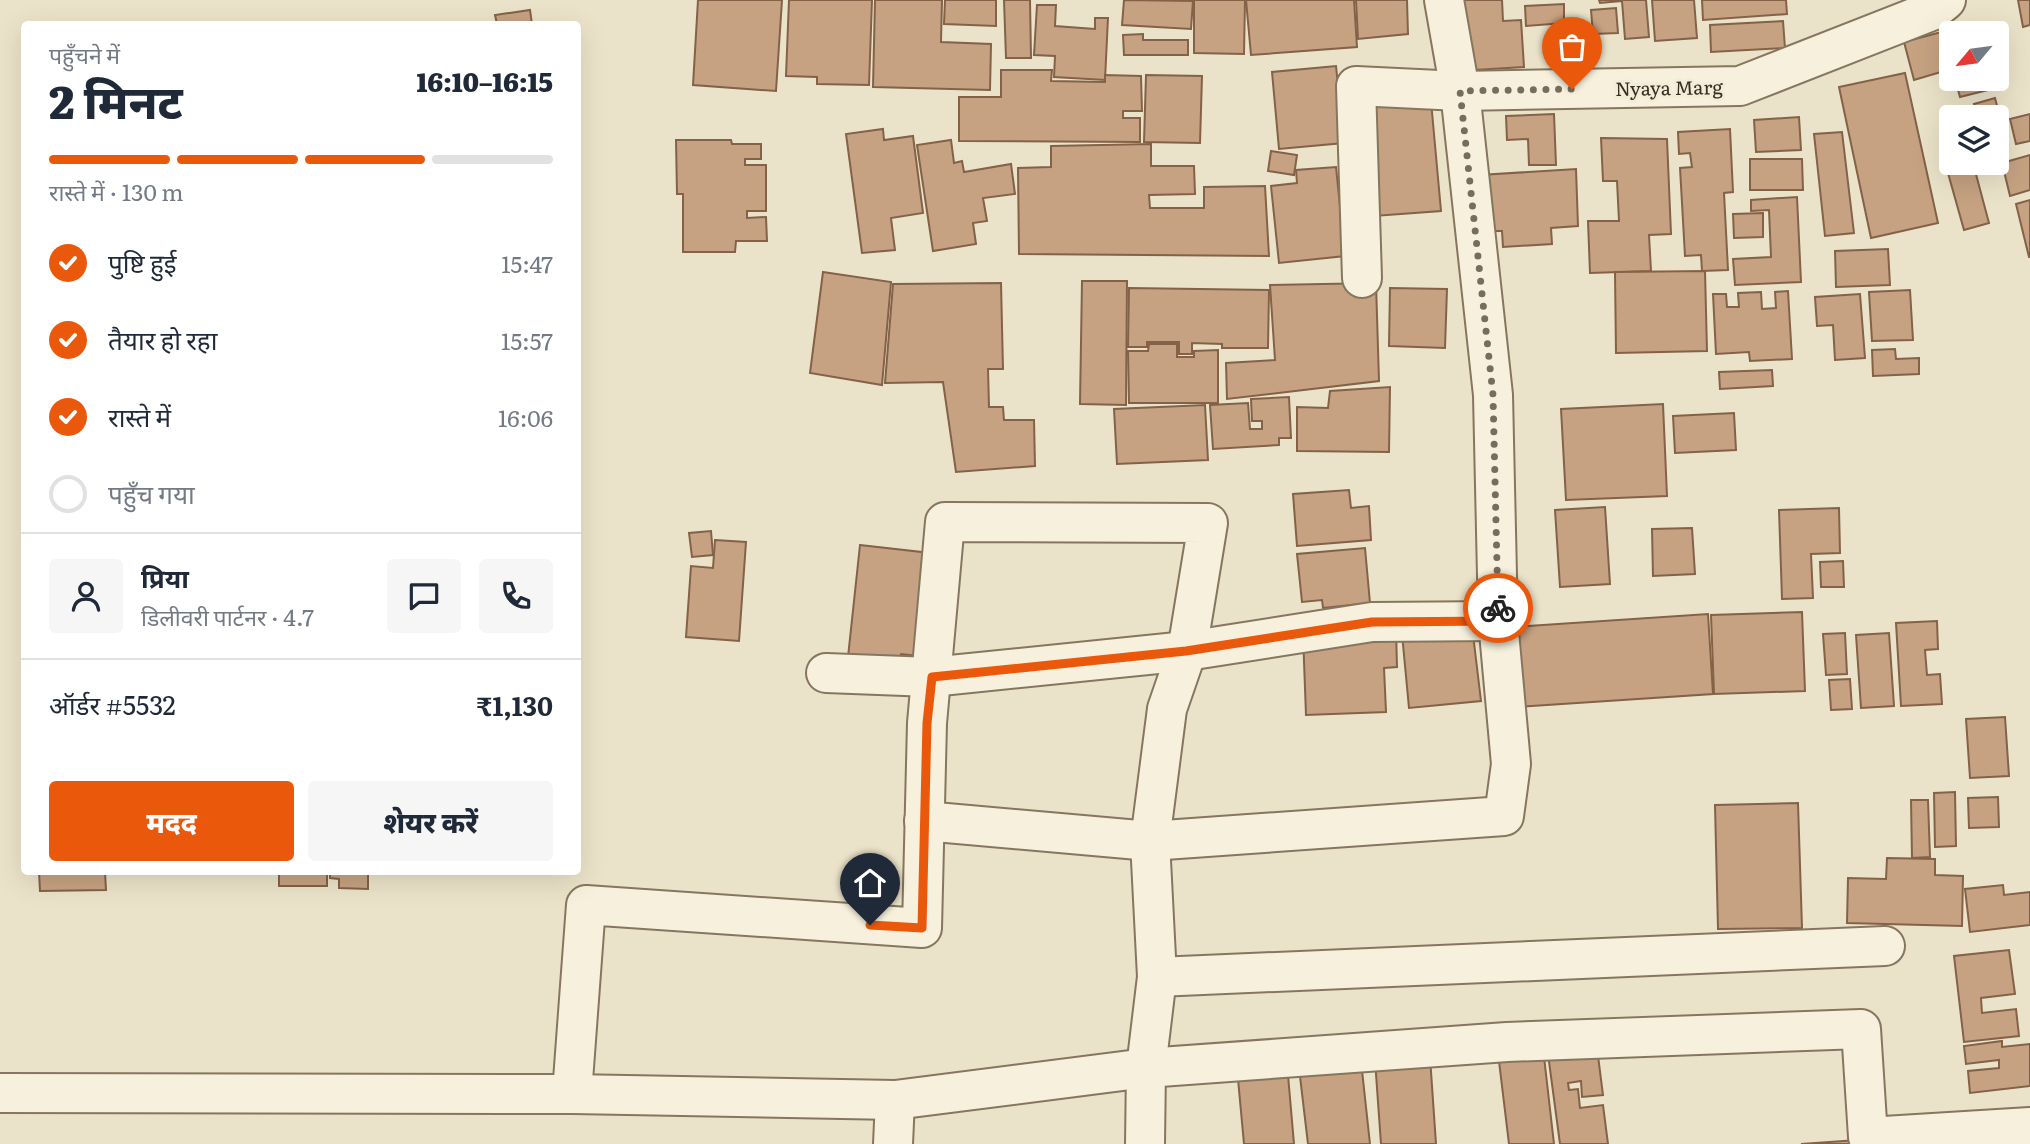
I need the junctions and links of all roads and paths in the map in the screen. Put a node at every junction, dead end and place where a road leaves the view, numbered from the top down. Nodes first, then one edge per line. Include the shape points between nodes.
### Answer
1 (1444, 0) edge
2 (1947, 0) edge
3 (1460, 91) junction
4 (1362, 278) dead end
5 (1498, 621) junction
6 (1186, 651) junction
7 (825, 673) dead end
8 (932, 677) junction
9 (924, 821) junction
10 (1150, 841) junction
11 (1885, 946) dead end
12 (1157, 977) junction
13 (1146, 1068) junction
14 (0, 1093) edge
15 (572, 1094) junction
16 (895, 1100) junction
17 (2030, 1127) edge
18 (894, 1144) edge
19 (1145, 1144) edge

1 - 3 street
2 - 3 street, Nyaya Marg via 1934,10 1740,86
3 - 4 street, Nyaya Marg via 1356,86
3 - 5 street via 1493,395
5 - 6 street via 1372,622
5 - 10 street via 1511,764 1504,816
6 - 8 street
6 - 8 street via 1209,523 946,522
6 - 10 street via 1167,709
7 - 8 street
8 - 9 street
9 - 10 street
9 - 15 street via 922,928 586,905
10 - 12 street
11 - 12 street
12 - 13 street
13 - 16 street
13 - 17 street via 1507,1042 1861,1029 1868,1137
13 - 19 street
14 - 15 street
15 - 16 street
16 - 18 street

